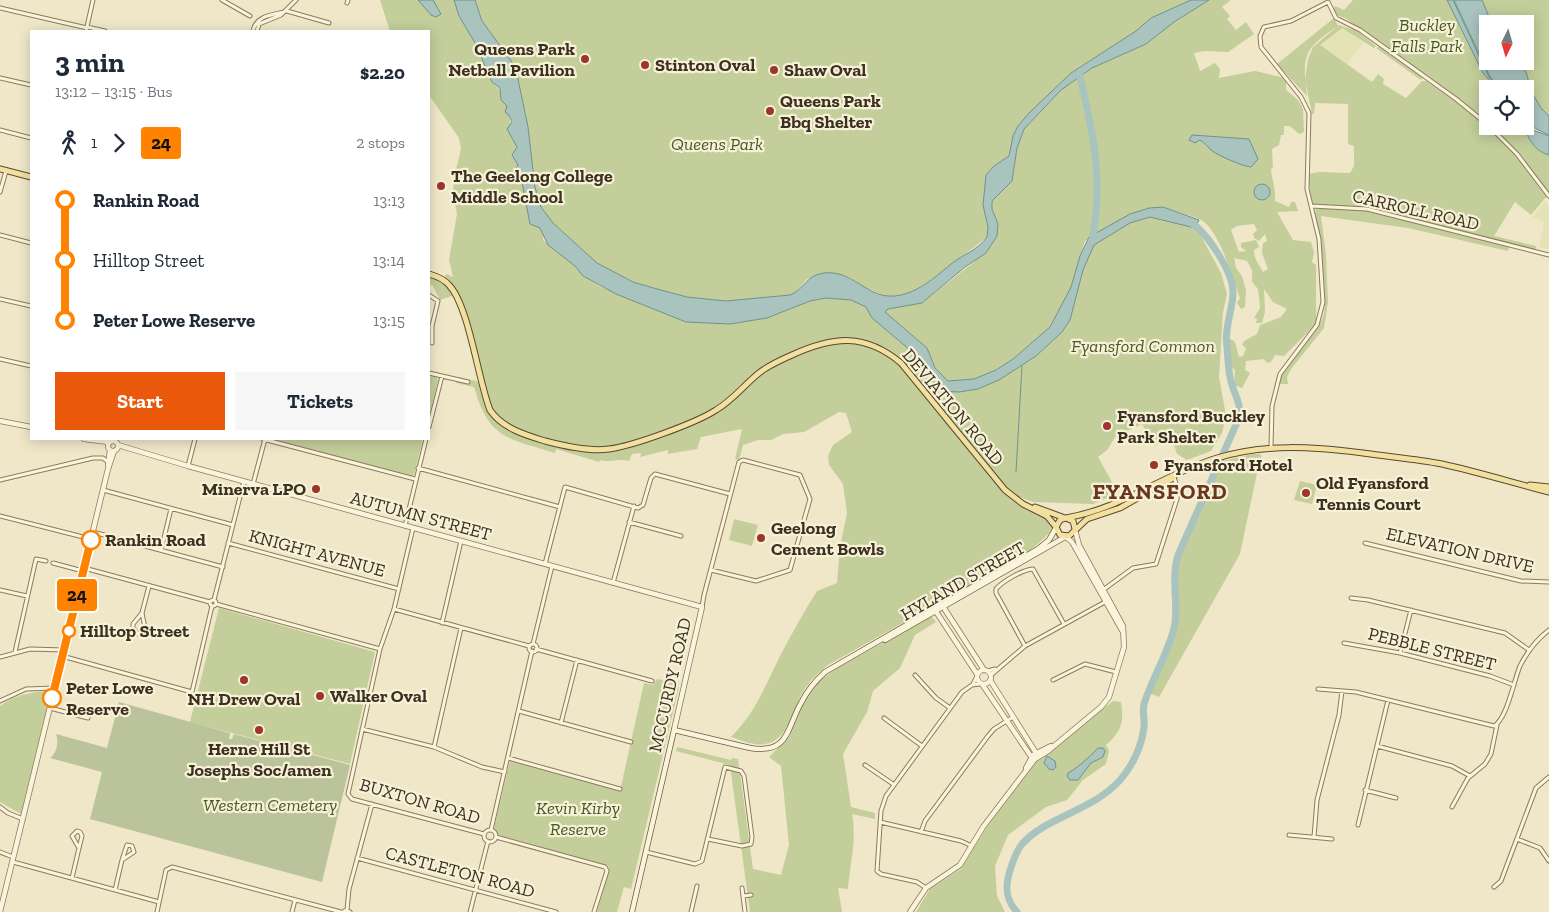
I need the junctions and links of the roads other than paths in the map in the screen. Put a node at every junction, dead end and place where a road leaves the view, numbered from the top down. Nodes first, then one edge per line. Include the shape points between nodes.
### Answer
1 (93, 0) edge
2 (222, 0) edge
3 (296, 0) edge
4 (0, 8) edge
5 (287, 11) junction
6 (250, 16) dead end
7 (329, 22) dead end
8 (86, 29) edge
9 (255, 30) edge
10 (0, 78) edge
11 (30, 85) edge
12 (1479, 118) edge
13 (0, 130) edge
14 (1497, 135) edge
15 (30, 138) edge
16 (3, 170) edge
17 (30, 177) edge
18 (0, 192) edge
19 (1549, 196) edge
20 (1311, 206) junction
21 (0, 235) edge
22 (30, 243) edge
23 (1549, 255) edge
24 (430, 275) edge
25 (430, 296) edge
26 (0, 298) edge
27 (30, 306) edge
28 (432, 343) dead end
29 (0, 359) edge
30 (30, 366) edge
31 (430, 372) edge
32 (442, 376) junction
33 (468, 382) dead end
34 (0, 420) edge
35 (430, 423) edge
36 (30, 427) edge
37 (88, 440) edge
38 (195, 440) edge
39 (264, 440) edge
40 (268, 440) edge
41 (426, 440) edge
42 (114, 444) edge
43 (1271, 447) junction
44 (108, 462) junction
45 (188, 466) junction
46 (418, 468) junction
47 (108, 469) junction
48 (1174, 476) junction
49 (415, 479) junction
50 (0, 480) edge
51 (244, 481) junction
52 (1520, 483) junction
53 (253, 484) junction
54 (1549, 487) edge
55 (103, 490) junction
56 (1549, 492) edge
57 (730, 494) junction
58 (1014, 498) junction
59 (1126, 503) junction
60 (634, 506) junction
61 (560, 507) junction
62 (171, 508) junction
63 (0, 516) edge
64 (1065, 518) junction
65 (629, 522) junction
66 (233, 525) junction
67 (405, 526) junction
68 (1056, 527) junction
69 (413, 528) junction
70 (1075, 530) junction
71 (93, 532) junction
72 (681, 536) dead end
73 (1066, 537) junction
74 (91, 539) junction
75 (461, 541) junction
76 (228, 543) junction
77 (1365, 543) dead end
78 (161, 550) junction
79 (46, 561) dead end
80 (53, 563) dead end
81 (545, 564) junction
82 (552, 566) junction
83 (223, 567) junction
84 (84, 569) junction
85 (711, 570) junction
86 (1549, 582) edge
87 (613, 583) junction
88 (149, 586) junction
89 (399, 589) junction
90 (0, 590) edge
91 (1102, 591) junction
92 (27, 596) junction
93 (1351, 598) dead end
94 (1107, 601) junction
95 (213, 603) junction
96 (702, 607) junction
97 (394, 609) junction
98 (940, 609) junction
99 (1411, 610) junction
100 (142, 613) junction
101 (442, 623) junction
102 (1064, 624) junction
103 (461, 628) junction
104 (1549, 630) edge
105 (1344, 643) dead end
106 (533, 644) junction
107 (529, 646) junction
108 (872, 646) junction
109 (1025, 646) junction
110 (380, 649) junction
111 (536, 649) junction
112 (64, 650) junction
113 (1529, 650) junction
114 (532, 651) junction
115 (15, 652) junction
116 (1400, 653) junction
117 (62, 656) junction
118 (0, 657) edge
119 (577, 660) junction
120 (1117, 672) junction
121 (988, 674) junction
122 (915, 675) dead end
123 (976, 676) junction
124 (1053, 680) dead end
125 (652, 681) dead end
126 (981, 684) junction
127 (972, 685) junction
128 (1514, 685) junction
129 (55, 688) junction
130 (1318, 688) dead end
131 (1342, 691) junction
132 (1388, 700) junction
133 (0, 701) edge
134 (50, 708) junction
135 (950, 708) junction
136 (519, 711) junction
137 (1013, 717) junction
138 (88, 718) dead end
139 (884, 718) dead end
140 (1007, 721) junction
141 (561, 723) junction
142 (1497, 724) junction
143 (1492, 726) junction
144 (362, 729) junction
145 (674, 730) junction
146 (1495, 737) junction
147 (631, 742) dead end
148 (922, 746) junction
149 (1377, 746) junction
150 (434, 747) junction
151 (1035, 756) junction
152 (508, 758) junction
153 (865, 765) dead end
154 (505, 772) junction
155 (1470, 776) junction
156 (1549, 777) edge
157 (893, 784) junction
158 (620, 789) dead end
159 (1366, 790) junction
160 (1396, 798) dead end
161 (372, 804) junction
162 (0, 807) edge
163 (1452, 807) dead end
164 (23, 819) junction
165 (880, 822) junction
166 (1358, 825) dead end
167 (491, 830) junction
168 (922, 832) junction
169 (484, 834) junction
170 (1289, 835) dead end
171 (496, 837) junction
172 (1314, 837) junction
173 (708, 839) junction
174 (1332, 839) dead end
175 (1517, 839) junction
176 (488, 841) junction
177 (972, 846) junction
178 (79, 848) junction
179 (0, 852) edge
180 (646, 852) junction
181 (357, 858) junction
182 (13, 859) junction
183 (122, 860) junction
184 (1549, 861) edge
185 (72, 878) junction
186 (697, 886) dead end
187 (1494, 887) dead end
188 (742, 888) dead end
189 (926, 888) junction
190 (115, 890) junction
191 (476, 890) junction
192 (751, 895) dead end
193 (743, 896) junction
194 (295, 900) junction
195 (159, 902) junction
196 (349, 911) edge
197 (0, 912) edge
198 (157, 912) edge
199 (292, 912) edge
200 (342, 912) edge
201 (470, 912) edge
202 (556, 912) edge
203 (594, 912) edge
204 (632, 912) edge
205 (691, 912) edge
206 (745, 912) edge
207 (910, 912) edge

1 - 8 street
2 - 6 street
3 - 5 street
4 - 8 street
5 - 7 street
5 - 9 street via 258,23
10 - 11 street
12 - 20 street via 1360,30 1336,18 1328,2 1291,20 1266,26 1260,36 1261,47 1307,107 1306,176
13 - 15 street
14 - 19 street via 1517,154
16 - 17 main road
16 - 18 street
20 - 23 street, CARROLL ROAD via 1367,209
20 - 43 street via 1319,240 1323,302 1317,325 1280,374 1272,406
21 - 22 street
24 - 58 main road, DEVIATION ROAD via 448,284 458,298 490,410 503,424 535,438 592,449 621,446 715,411 772,364 816,345 852,340 887,351 901,363
25 - 28 street via 438,301
26 - 27 street
29 - 30 street
31 - 32 street
32 - 33 street
32 - 35 street
34 - 36 street
37 - 42 street, AUTUMN STREET
38 - 45 street
39 - 53 street
40 - 49 street
41 - 46 street
42 - 44 street
42 - 45 street, AUTUMN STREET
42 - 47 street
43 - 48 main road via 1244,451
43 - 52 main road via 1322,448 1423,461
44 - 47 street
44 - 50 street via 102,458
45 - 51 street, AUTUMN STREET
46 - 49 street
46 - 61 street
47 - 55 street
48 - 59 main road
48 - 91 street via 1178,500 1154,566 1134,567
49 - 67 street
51 - 53 street, AUTUMN STREET
51 - 66 street
52 - 54 main road
52 - 56 main road
53 - 67 street, AUTUMN STREET
55 - 62 street
55 - 71 street
57 - 60 street via 656,474 650,478 643,505
57 - 85 street, MCCURDY ROAD
57 - 85 street, MCCURDY ROAD via 738,465 743,460 800,475 810,504 790,570 756,582
58 - 64 main road, DEVIATION ROAD
58 - 68 main road, DEVIATION ROAD via 1047,516
59 - 64 main road
59 - 70 main road via 1087,519
60 - 61 street via 565,487
60 - 65 street
61 - 81 street
62 - 66 street
62 - 78 street
63 - 74 street
64 - 68 main road via 1059,520
64 - 70 main road via 1073,521
65 - 72 street
65 - 87 street
66 - 76 street
67 - 69 street, AUTUMN STREET
68 - 73 main road via 1059,534
68 - 98 street, HYLAND STREET via 1040,548
69 - 75 street, AUTUMN STREET
69 - 89 street
70 - 73 main road
70 - 91 street
71 - 74 street
71 - 78 street
73 - 91 street
73 - 98 street, HYLAND STREET
74 - 84 street
75 - 81 street, AUTUMN STREET
75 - 101 street
76 - 83 street
76 - 89 street, KNIGHT AVENUE
77 - 86 street, ELEVATION DRIVE via 1521,581
78 - 83 street
79 - 92 street via 36,559
80 - 84 street
81 - 82 street, AUTUMN STREET
82 - 87 street, AUTUMN STREET
82 - 106 street
83 - 95 street
84 - 88 street
84 - 112 street
85 - 96 street, MCCURDY ROAD
87 - 96 street, AUTUMN STREET
88 - 95 street
88 - 100 street
89 - 97 street
90 - 92 street
91 - 94 street
92 - 115 street
93 - 99 street
94 - 102 street
94 - 120 street via 1123,633 1124,647
95 - 110 street
95 - 117 street via 192,692
96 - 145 street, MCCURDY ROAD
97 - 101 street
97 - 110 street
98 - 108 street, HYLAND STREET
98 - 108 street, HYLAND STREET via 892,638
98 - 121 street
98 - 123 street
99 - 113 street via 1505,633
99 - 116 street
100 - 100 street via 145,628 142,634 138,634 133,624
101 - 103 street
102 - 109 street
102 - 109 street via 1035,571 1027,570 1014,577 995,590
103 - 107 street
103 - 150 street
104 - 113 street
105 - 116 street, PEBBLE STREET
106 - 107 street
106 - 111 street
107 - 114 street
108 - 145 street, HYLAND STREET via 818,678 801,702 785,739 770,750
109 - 121 street via 1014,658
110 - 144 street
111 - 114 street
111 - 119 street
112 - 115 street
112 - 117 street
113 - 128 street
114 - 136 street
115 - 118 street
116 - 128 street, PEBBLE STREET
117 - 129 street
119 - 125 street
119 - 141 street
120 - 124 street via 1085,664
120 - 151 street via 1105,702
121 - 123 street
121 - 126 street
121 - 137 street
122 - 135 street
123 - 126 street
123 - 127 street
126 - 127 street
126 - 140 street
127 - 135 street
128 - 142 street
129 - 133 street via 26,689
129 - 134 street
130 - 131 street
131 - 132 street
131 - 172 street via 1317,800
132 - 143 street
132 - 149 street
134 - 138 street
134 - 164 street
135 - 148 street
136 - 141 street
136 - 152 street
137 - 140 street
137 - 151 street
139 - 148 street
140 - 151 street
140 - 168 street via 988,736 925,821
141 - 147 street
142 - 143 street
142 - 146 street
143 - 146 street
144 - 150 street
144 - 161 street, BUXTON ROAD via 348,794 352,799
145 - 180 street, MCCURDY ROAD
146 - 155 street via 1485,764
148 - 157 street
149 - 155 street via 1452,766
149 - 159 street
150 - 154 street via 482,767
151 - 177 street
152 - 154 street
152 - 158 street
153 - 157 street
154 - 167 street
155 - 163 street
156 - 175 street via 1536,788
157 - 165 street via 883,804
159 - 160 street
159 - 166 street
161 - 169 street, BUXTON ROAD
161 - 181 street
162 - 164 street
164 - 182 street
165 - 168 street
165 - 189 street via 877,871 917,882
167 - 169 street
167 - 171 street
168 - 177 street
169 - 176 street
170 - 172 street
171 - 176 street
171 - 203 street, BUXTON ROAD via 604,867 607,871
172 - 174 street
173 - 173 street via 725,767 741,771 752,841 749,846 742,846
173 - 180 street via 702,861 695,864
175 - 184 street via 1540,848
175 - 187 street via 1501,881
176 - 191 street
177 - 189 street via 956,869
178 - 178 street via 82,836 76,831 72,836
178 - 185 street
179 - 182 street
180 - 204 street, MCCURDY ROAD
181 - 191 street, CASTLETON ROAD
181 - 196 street via 349,889
182 - 185 street
182 - 197 street
183 - 183 street via 126,847 132,846 133,854
183 - 190 street
185 - 190 street
186 - 205 street
188 - 193 street
189 - 207 street
190 - 195 street
191 - 201 street
191 - 202 street, CASTLETON ROAD
192 - 193 street
193 - 206 street
194 - 195 street via 169,868
194 - 199 street
194 - 200 street
195 - 198 street
196 - 200 street

